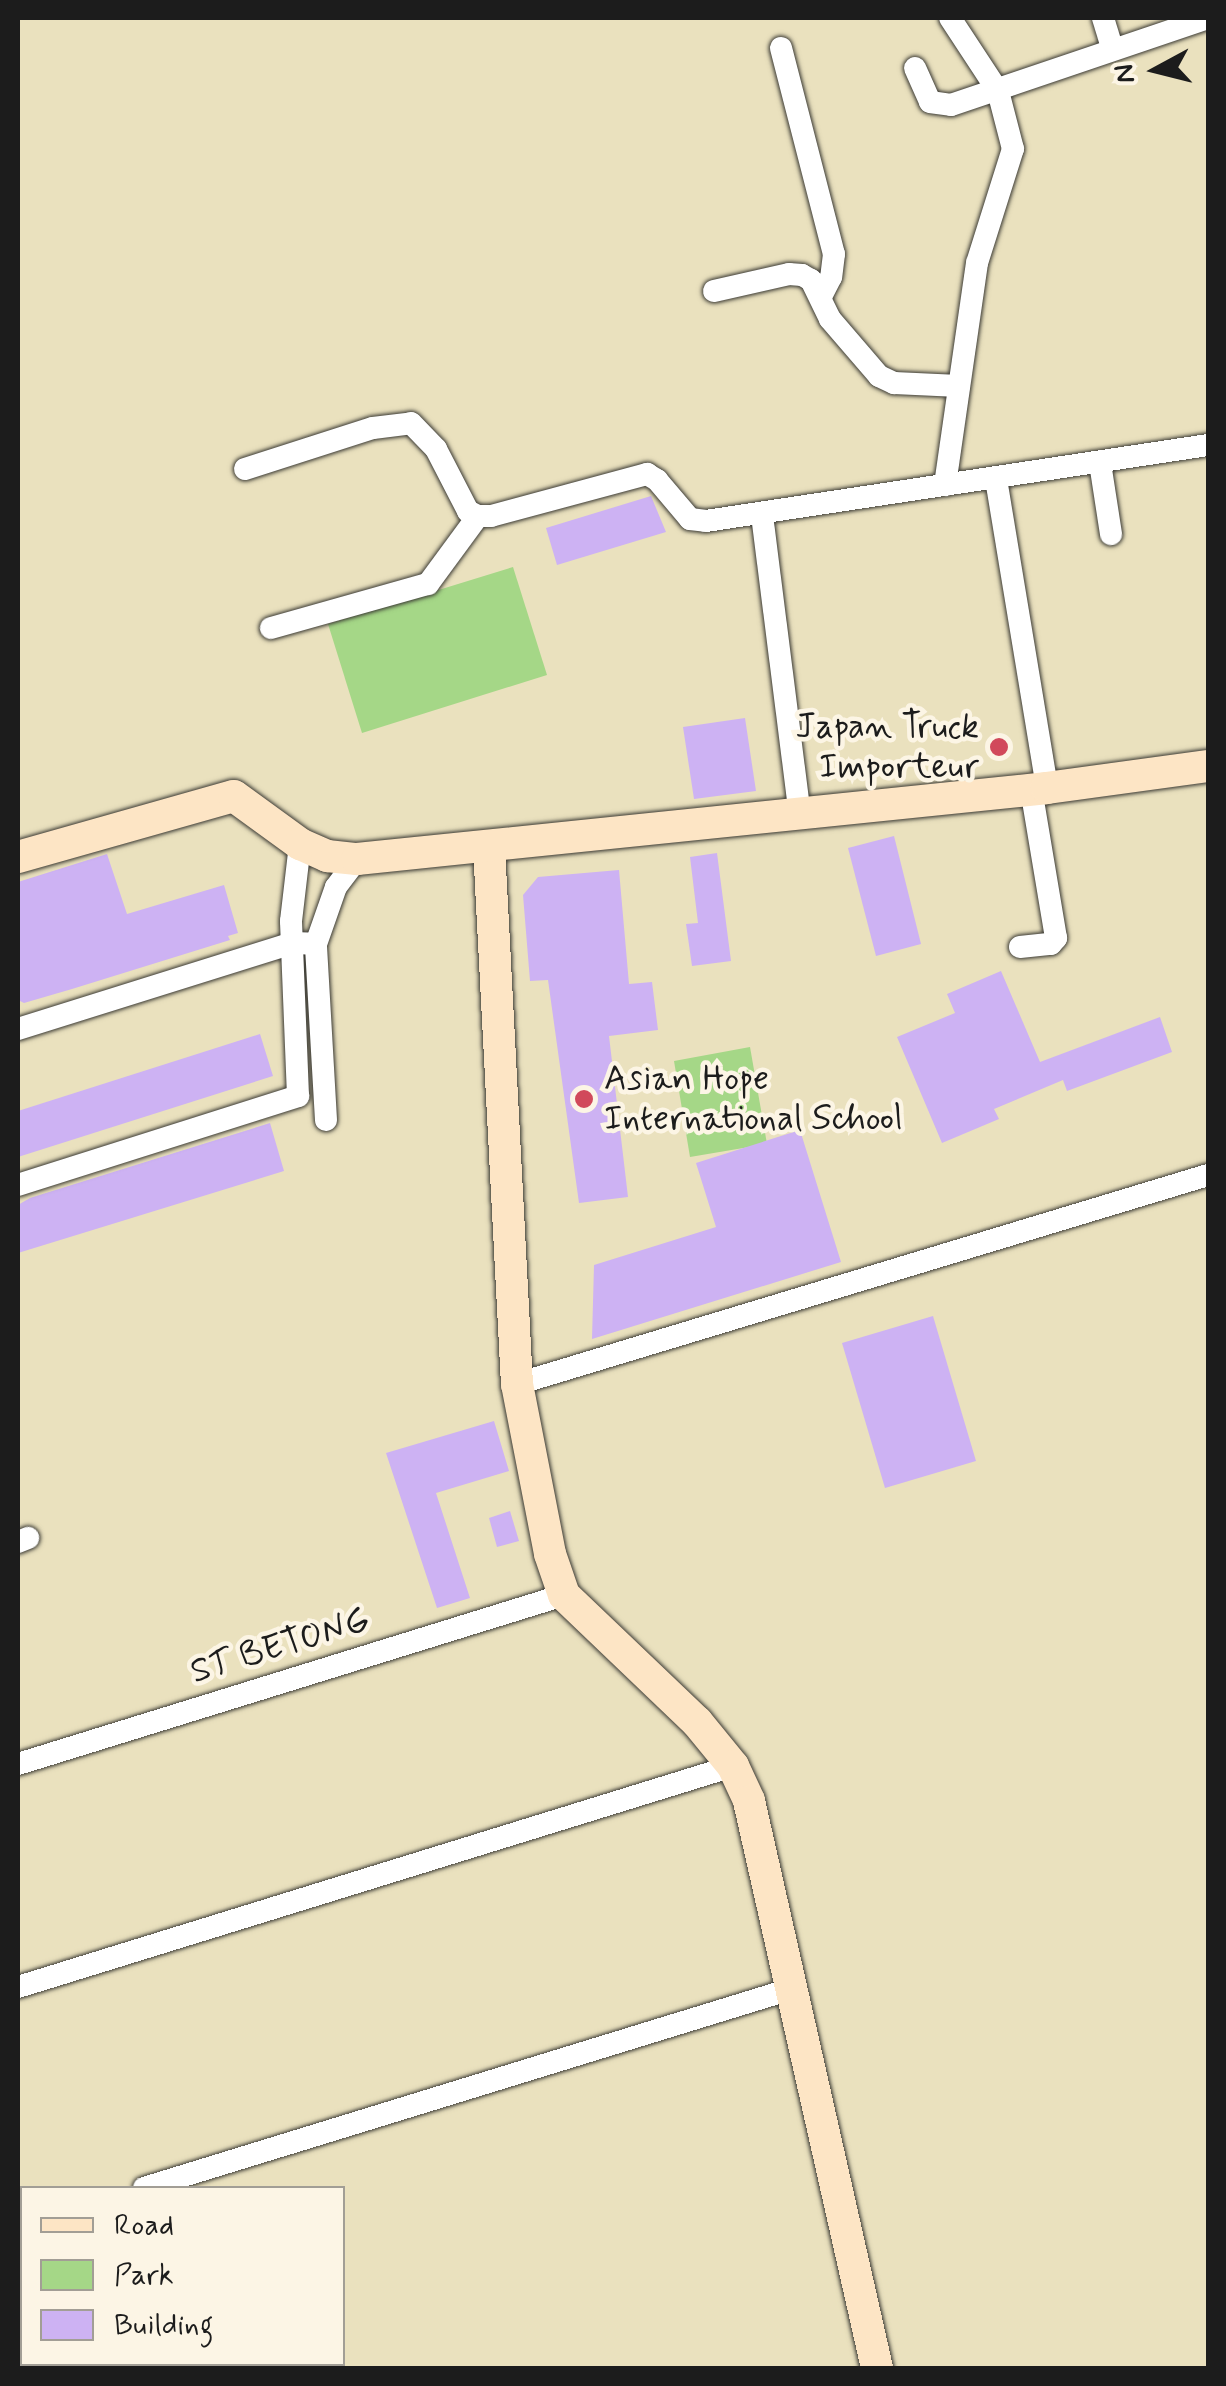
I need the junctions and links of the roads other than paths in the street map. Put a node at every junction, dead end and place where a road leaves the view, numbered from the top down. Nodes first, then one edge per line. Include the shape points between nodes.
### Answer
1 (950, 18) edge
2 (1103, 18) edge
3 (1208, 18) edge
4 (1112, 47) junction
5 (780, 48) dead end
6 (915, 68) dead end
7 (998, 90) junction
8 (714, 291) dead end
9 (821, 296) junction
10 (959, 386) junction
11 (1208, 446) edge
12 (1100, 463) junction
13 (246, 469) dead end
14 (996, 479) junction
15 (944, 485) junction
16 (762, 515) junction
17 (478, 516) junction
18 (1110, 534) dead end
19 (271, 628) dead end
20 (1208, 766) edge
21 (1039, 788) junction
22 (800, 814) junction
23 (300, 844) junction
24 (490, 847) junction
25 (18, 856) edge
26 (357, 860) junction
27 (292, 943) junction
28 (316, 944) junction
29 (1020, 947) dead end
30 (18, 1029) edge
31 (326, 1120) dead end
32 (1208, 1174) edge
33 (18, 1184) edge
34 (517, 1384) junction
35 (564, 1596) junction
36 (18, 1764) edge
37 (733, 1766) junction
38 (18, 1987) edge
39 (791, 1989) junction
40 (151, 2186) edge
41 (878, 2368) edge

1 - 7 street
2 - 4 street
3 - 4 street
4 - 7 street
5 - 9 street via 834,254
6 - 7 street via 930,102 951,105
7 - 10 street via 1014,150 977,264
8 - 9 street via 789,274 811,280
9 - 10 street via 830,319 879,376 894,383
10 - 15 street
11 - 12 street
12 - 14 street
12 - 18 street
13 - 17 street via 373,428 411,423 436,449 468,511
14 - 15 street
14 - 21 street
15 - 16 street
16 - 17 street via 690,519 648,474
16 - 22 street
17 - 19 street via 428,584
20 - 21 street
21 - 22 street
21 - 29 street via 1056,938
22 - 24 street
23 - 25 street via 234,796
23 - 26 street
23 - 27 street
24 - 26 street
24 - 34 street
26 - 28 street via 336,887
27 - 28 street
27 - 30 street
27 - 33 street via 298,1096
28 - 31 street
32 - 34 street
34 - 35 street via 536,1495
35 - 36 street, ST BETONG
35 - 37 street via 697,1722
37 - 38 street
37 - 39 street via 750,1800
39 - 40 street
39 - 41 street

